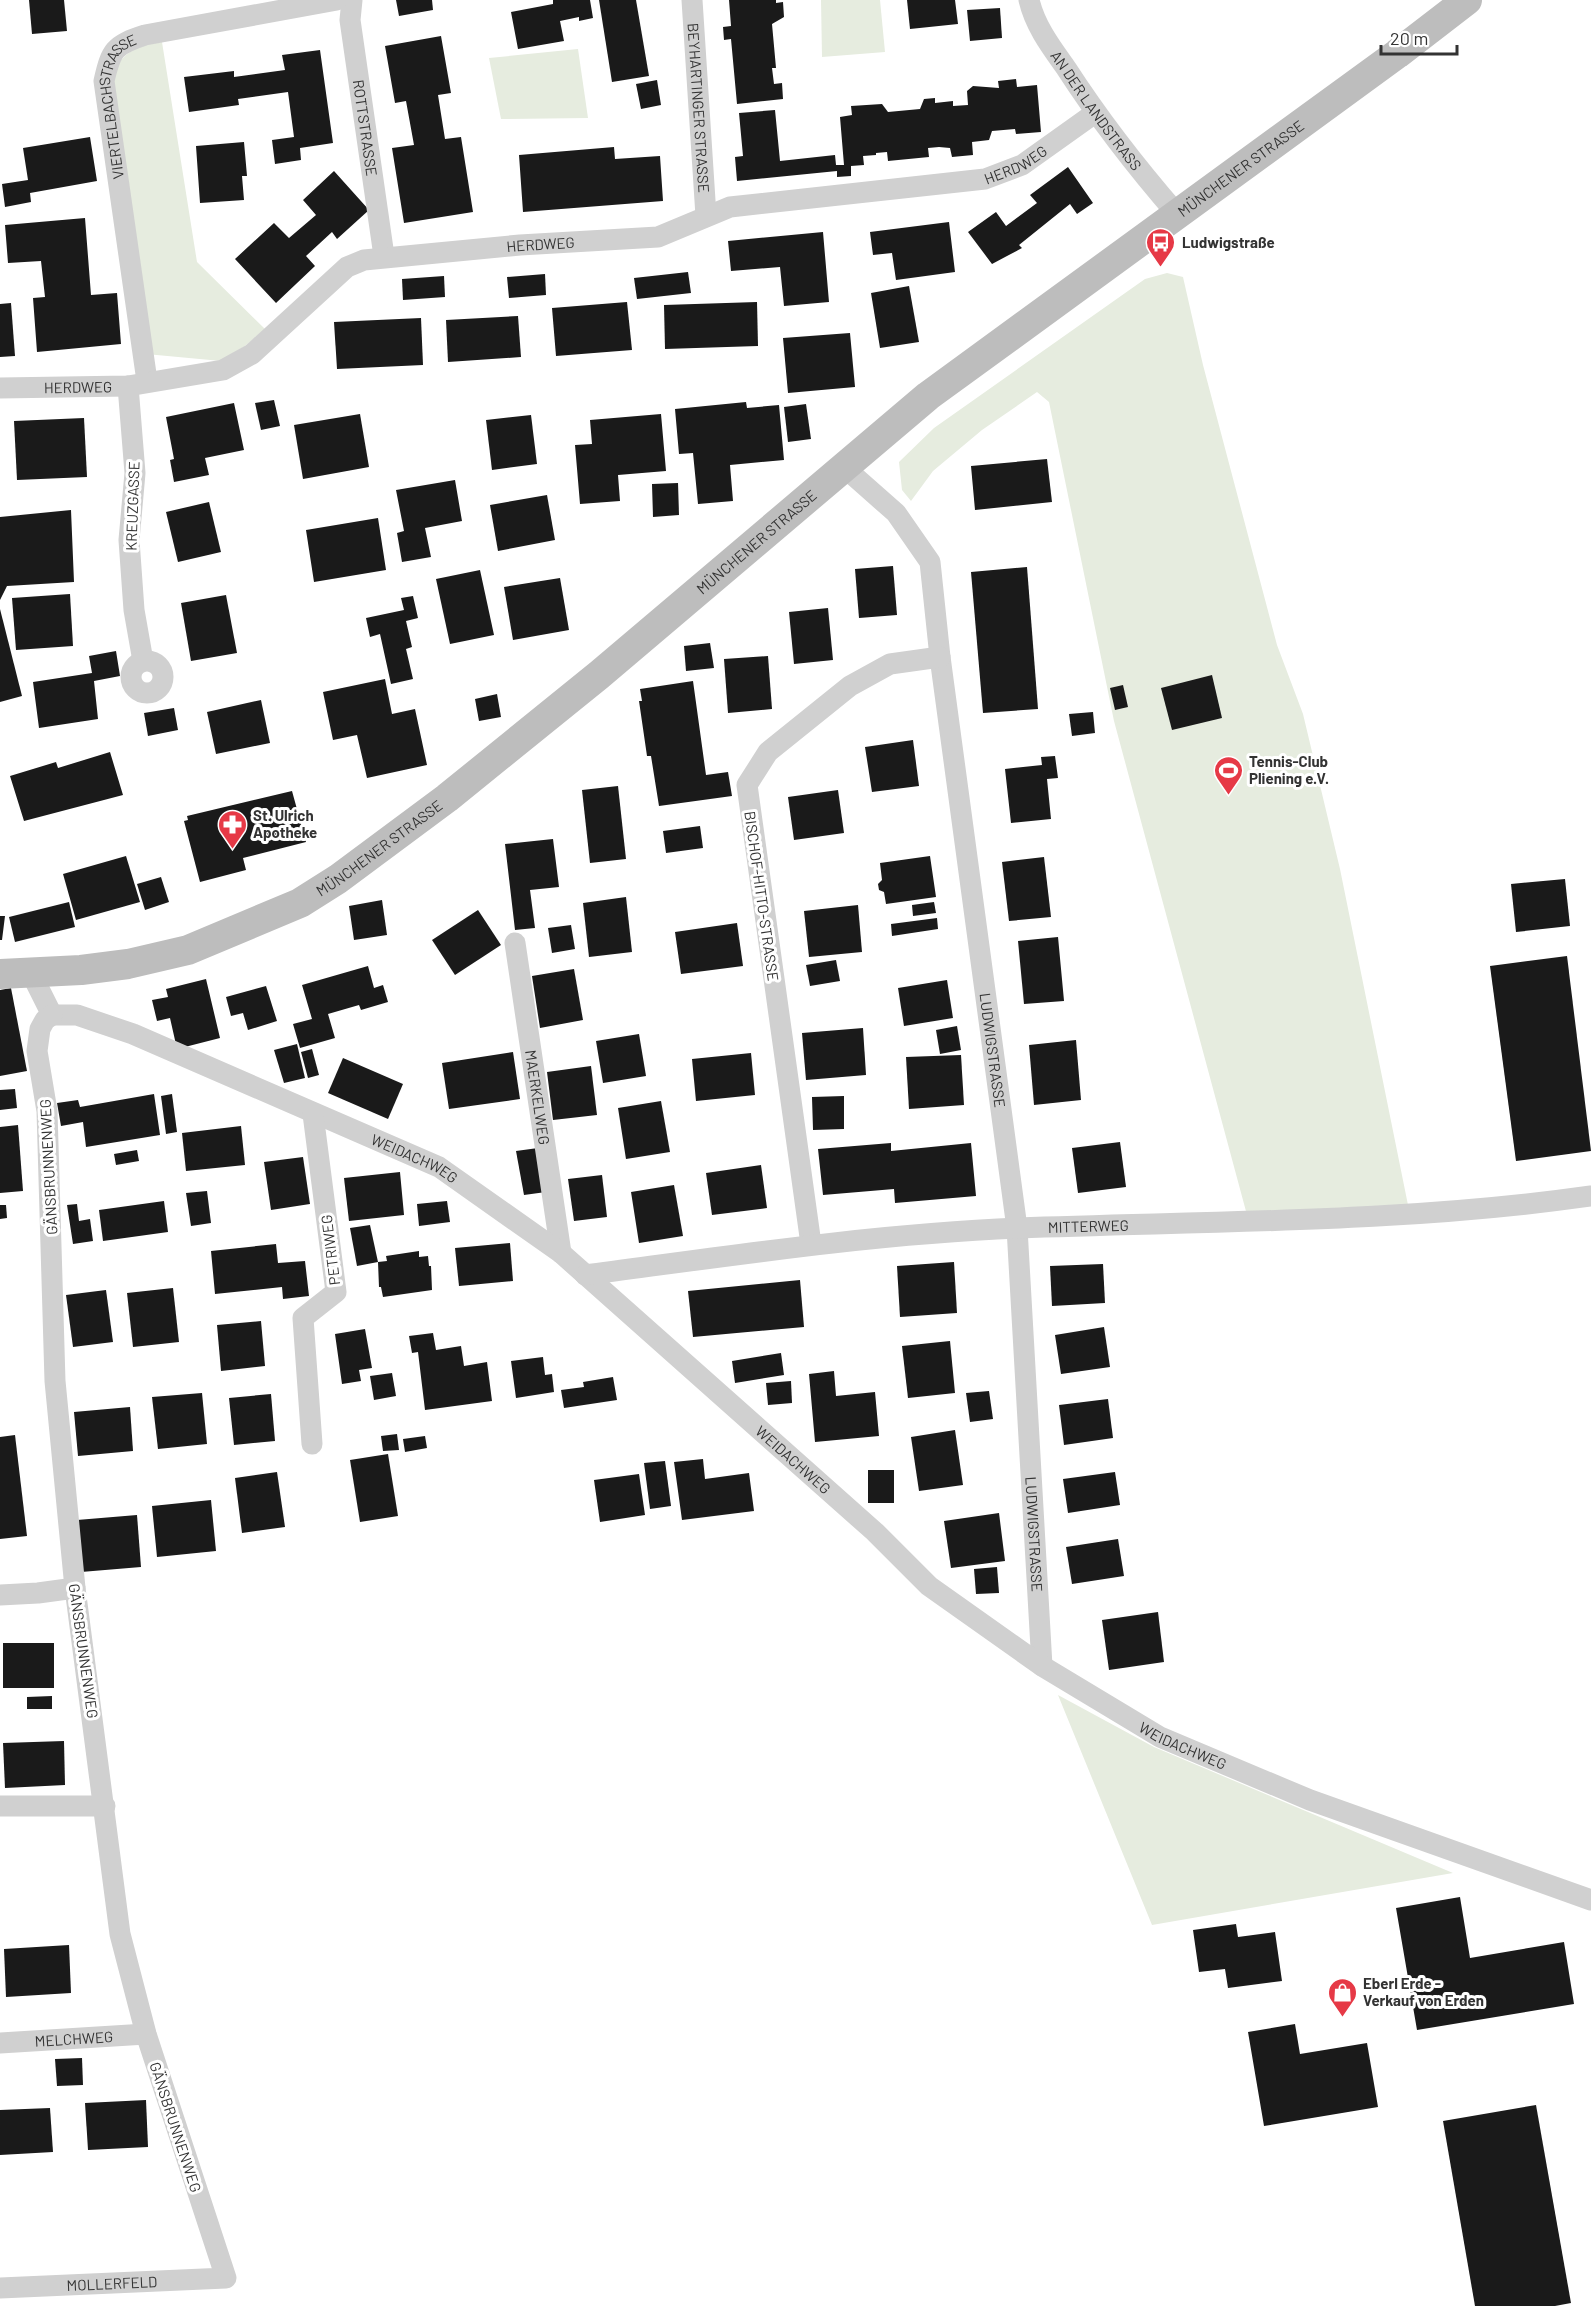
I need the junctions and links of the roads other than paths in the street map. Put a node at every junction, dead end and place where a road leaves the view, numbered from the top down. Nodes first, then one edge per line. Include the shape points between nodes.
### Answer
1 (337, 0) edge
2 (351, 0) edge
3 (692, 0) edge
4 (1029, 0) edge
5 (1467, 0) edge
6 (1095, 113) junction
7 (1177, 214) junction
8 (706, 216) junction
9 (384, 256) junction
10 (138, 384) junction
11 (0, 388) edge
12 (845, 468) junction
13 (940, 657) junction
14 (143, 661) dead end
15 (515, 943) dead end
16 (31, 973) junction
17 (0, 974) edge
18 (52, 1015) junction
19 (312, 1114) junction
20 (1591, 1196) edge
21 (1017, 1228) junction
22 (811, 1244) junction
23 (561, 1253) junction
24 (585, 1275) junction
25 (312, 1444) dead end
26 (75, 1588) junction
27 (0, 1595) edge
28 (1042, 1666) junction
29 (0, 1806) edge
30 (105, 1806) junction
31 (1591, 1900) edge
32 (146, 2034) junction
33 (0, 2043) edge
34 (226, 2278) joint
35 (0, 2288) edge

1 - 10 street, VIERTELBACHSTRASSE via 145,35 126,41 110,55 104,81
2 - 9 street, ROTTSTRASSE via 350,20
3 - 8 street, BEYHARTINGER STRASSE
4 - 6 street, AN DER LANDSTRASS via 1045,37
5 - 7 main road, MÜNCHENER STRASSE
6 - 7 street, AN DER LANDSTRASS
6 - 8 street, HERDWEG via 1022,165 986,179 730,207
7 - 12 main road, MÜNCHENER STRASSE via 928,396
8 - 9 street, HERDWEG via 658,237
9 - 10 street, HERDWEG via 347,267 252,354 223,370
10 - 11 street, HERDWEG
10 - 14 street, KREUZGASSE via 129,540 134,610
12 - 13 street, LUDWIGSTRASSE via 896,513 930,562
12 - 16 main road, MÜNCHENER STRASSE via 447,798 300,903 212,942 160,958
13 - 21 street, LUDWIGSTRASSE
13 - 22 street, BISCHOF-HITTO-STRASSE via 890,664 850,686 768,752 747,785
15 - 23 street, MAERKELWEG
16 - 17 main road, MÜNCHENER STRASSE
16 - 18 street
18 - 19 street, WEIDACHWEG via 77,1015 133,1034
18 - 26 street, GÄNSBRUNNENWEG via 40,1029 37,1051 46,1112 55,1381
19 - 23 street, WEIDACHWEG via 439,1167
19 - 25 street, PETRIWEG via 336,1292 303,1318
20 - 21 street, MITTERWEG via 1382,1217
21 - 22 street, MITTERWEG
21 - 28 street, LUDWIGSTRASSE
22 - 24 street, MITTERWEG
23 - 24 street, WEIDACHWEG
24 - 28 street, WEIDACHWEG via 875,1532 929,1586
26 - 27 street
26 - 30 street, GÄNSBRUNNENWEG
28 - 31 street, WEIDACHWEG via 1160,1737 1310,1800
29 - 30 street
30 - 32 street, GÄNSBRUNNENWEG via 120,1934
32 - 33 street, MELCHWEG
32 - 34 street, GÄNSBRUNNENWEG
34 - 35 street, MOLLERFELD

